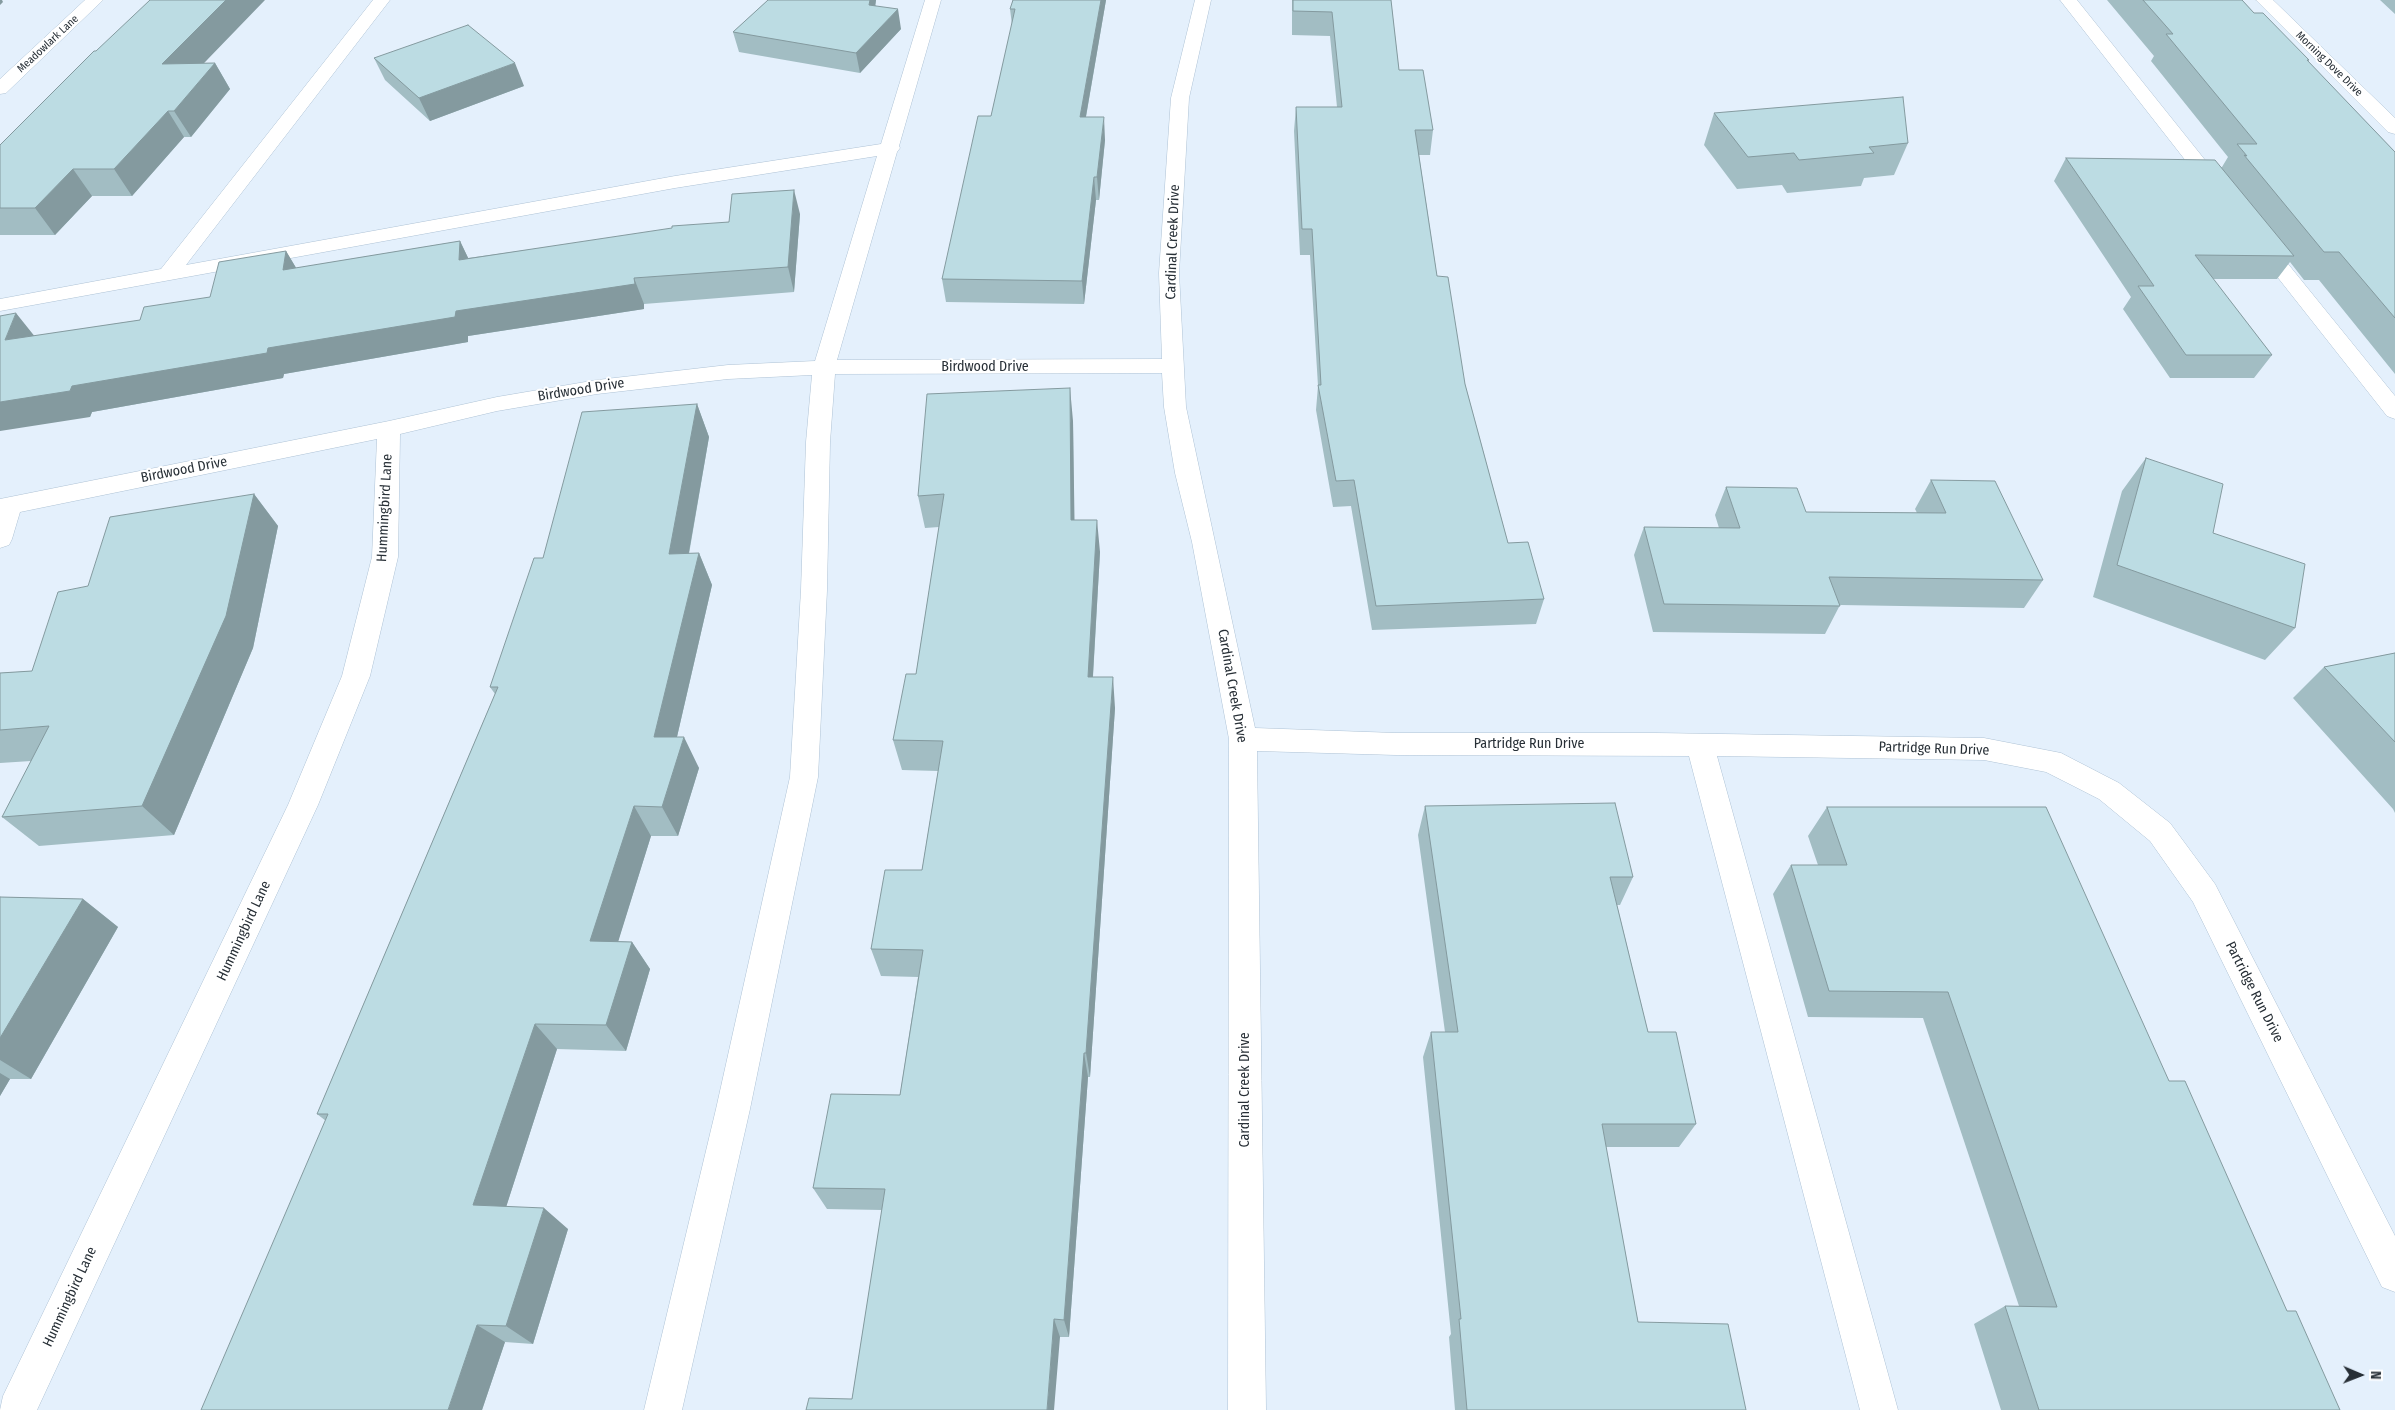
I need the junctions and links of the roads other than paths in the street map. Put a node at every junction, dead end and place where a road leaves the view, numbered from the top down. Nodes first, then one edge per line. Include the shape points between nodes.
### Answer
1 (95, 0) edge
2 (382, 0) edge
3 (934, 0) edge
4 (1202, 0) edge
5 (2068, 0) edge
6 (2264, 0) edge
7 (0, 89) edge
8 (2395, 128) edge
9 (891, 148) junction
10 (2228, 202) edge
11 (2246, 224) edge
12 (166, 275) junction
13 (0, 305) edge
14 (1172, 366) junction
15 (824, 368) junction
16 (2395, 411) edge
17 (389, 429) junction
18 (5, 507) edge
19 (0, 539) edge
20 (1244, 739) junction
21 (1700, 745) junction
22 (2395, 1274) edge
23 (17, 1410) edge
24 (663, 1410) edge
25 (1247, 1410) edge
26 (1879, 1410) edge

1 - 7 street, Meadowlark Lane
2 - 12 street
3 - 9 street
4 - 14 street, Cardinal Creek Drive via 1180,98 1169,273
5 - 10 street
6 - 8 street, Morning Dove Drive
9 - 12 street via 675,182
9 - 15 street
11 - 16 street
12 - 13 street
14 - 15 street, Birdwood Drive
14 - 20 street, Cardinal Creek Drive via 1186,473 1204,542
15 - 17 street, Birdwood Drive via 728,372 597,387 497,404
15 - 24 street via 804,777 733,1109
17 - 18 street, Birdwood Drive
17 - 23 street, Hummingbird Lane via 385,557 356,676 303,805
18 - 19 street
20 - 21 street, Partridge Run Drive via 1396,744
20 - 25 street, Cardinal Creek Drive
21 - 22 street, Partridge Run Drive via 1984,749 2051,761 2109,791 2160,832 2204,893
21 - 26 street

